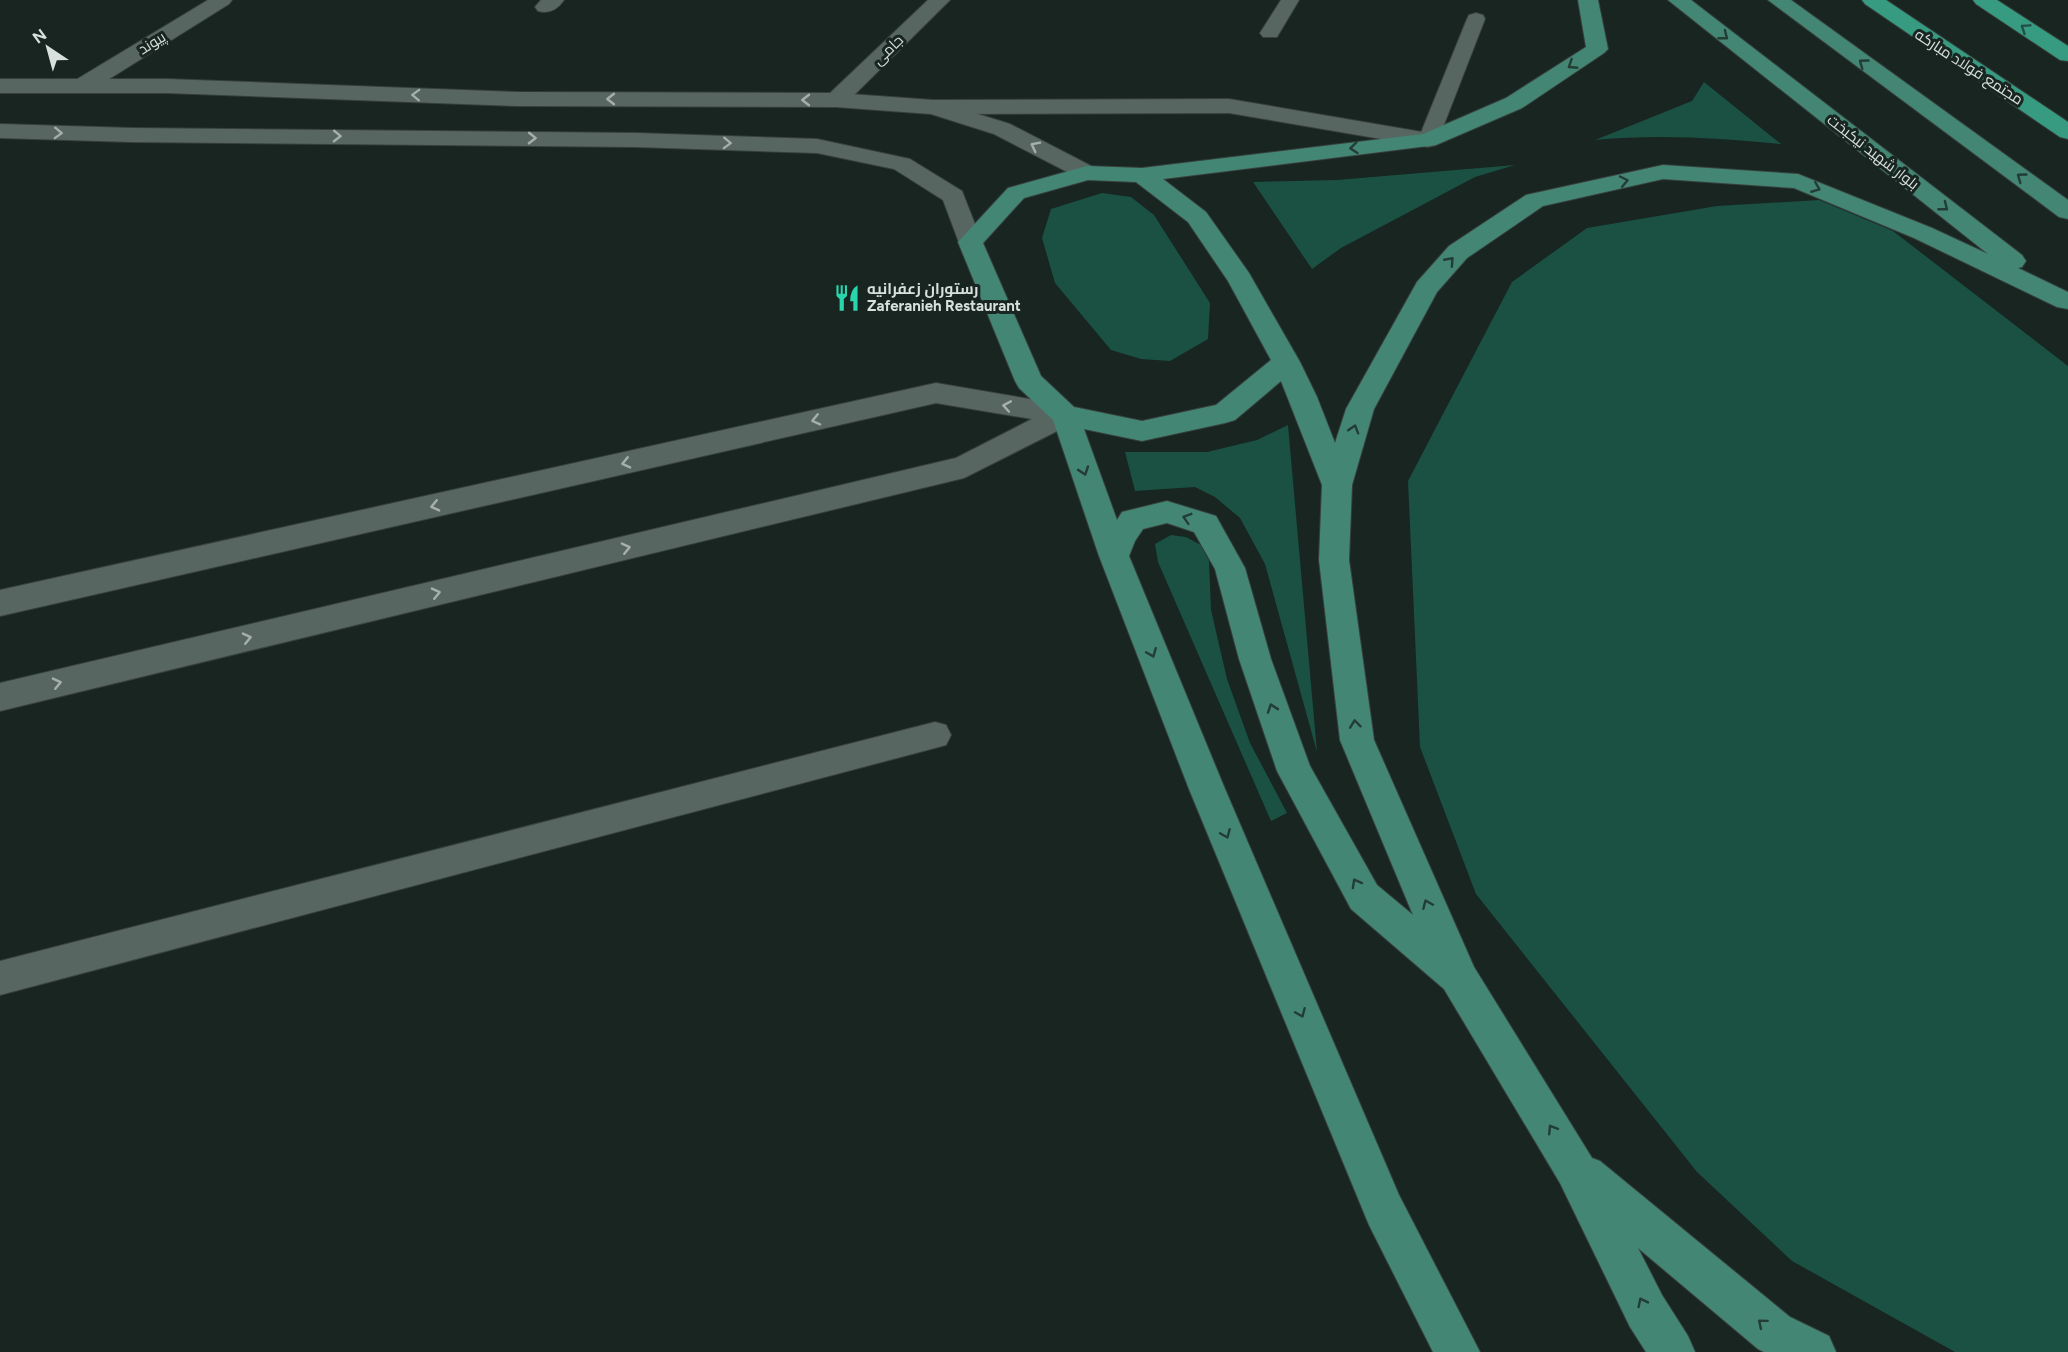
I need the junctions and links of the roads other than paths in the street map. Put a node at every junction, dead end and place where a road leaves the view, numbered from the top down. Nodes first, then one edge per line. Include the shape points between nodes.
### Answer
1 (222, 0) edge
2 (940, 0) edge
3 (1290, 0) edge
4 (1588, 0) edge
5 (1678, 0) edge
6 (1778, 0) edge
7 (1872, 0) edge
8 (1983, 0) edge
9 (1476, 20) dead end
10 (1270, 33) dead end
11 (2068, 55) edge
12 (0, 86) edge
13 (82, 86) junction
14 (329, 92) junction
15 (472, 97) junction
16 (836, 100) junction
17 (933, 107) junction
18 (0, 131) edge
19 (2068, 132) edge
20 (277, 136) junction
21 (424, 137) junction
22 (1428, 140) junction
23 (1088, 173) junction
24 (1142, 175) junction
25 (2068, 212) edge
26 (970, 242) junction
27 (2067, 302) edge
28 (1286, 362) junction
29 (1065, 415) junction
30 (1337, 485) junction
31 (1113, 556) junction
32 (0, 603) edge
33 (0, 697) edge
34 (935, 735) dead end
35 (0, 978) edge
36 (1460, 980) junction
37 (1575, 1167) junction
38 (1457, 1352) edge
39 (1672, 1352) edge
40 (1813, 1352) edge

1 - 13 street, پیوند
2 - 16 street, جامی
3 - 10 lane
4 -> 22 main road via 1597,49 1514,103
5 -> 27 main road, بلوار شهید نیکبخت
25 -> 6 main road
7 - 19 highway, مجتمع فولاد مبارکه
11 -> 8 highway
9 - 22 lane
12 - 13 street
13 - 14 street
15 -> 14 street
14 - 20 street via 315,123
16 -> 15 street
15 - 21 street via 441,111
16 - 17 street
17 - 22 street via 1229,106
23 -> 17 street via 1002,129
18 -> 20 street
20 -> 21 street
21 -> 26 street via 817,146 902,164 920,174 954,196
22 -> 24 main road
23 - 24 main road
23 - 26 main road via 1016,193
24 - 28 main road via 1197,217 1240,279
26 - 29 main road via 1029,381
30 -> 27 main road via 1360,409 1426,288 1458,252 1535,201 1663,172 1798,181 1923,233
28 - 29 main road via 1225,413 1142,431
28 - 30 main road
29 -> 31 main road
29 -> 32 street via 936,393
33 -> 29 street via 964,467
36 -> 30 main road via 1357,740 1334,560
36 -> 31 main road via 1364,897 1294,771 1255,659 1230,568 1205,524 1167,512 1133,520
31 -> 38 main road via 1384,1210
34 - 35 lane
37 -> 36 main road
39 -> 37 main road via 1646,1311
40 -> 37 main road via 1774,1333

